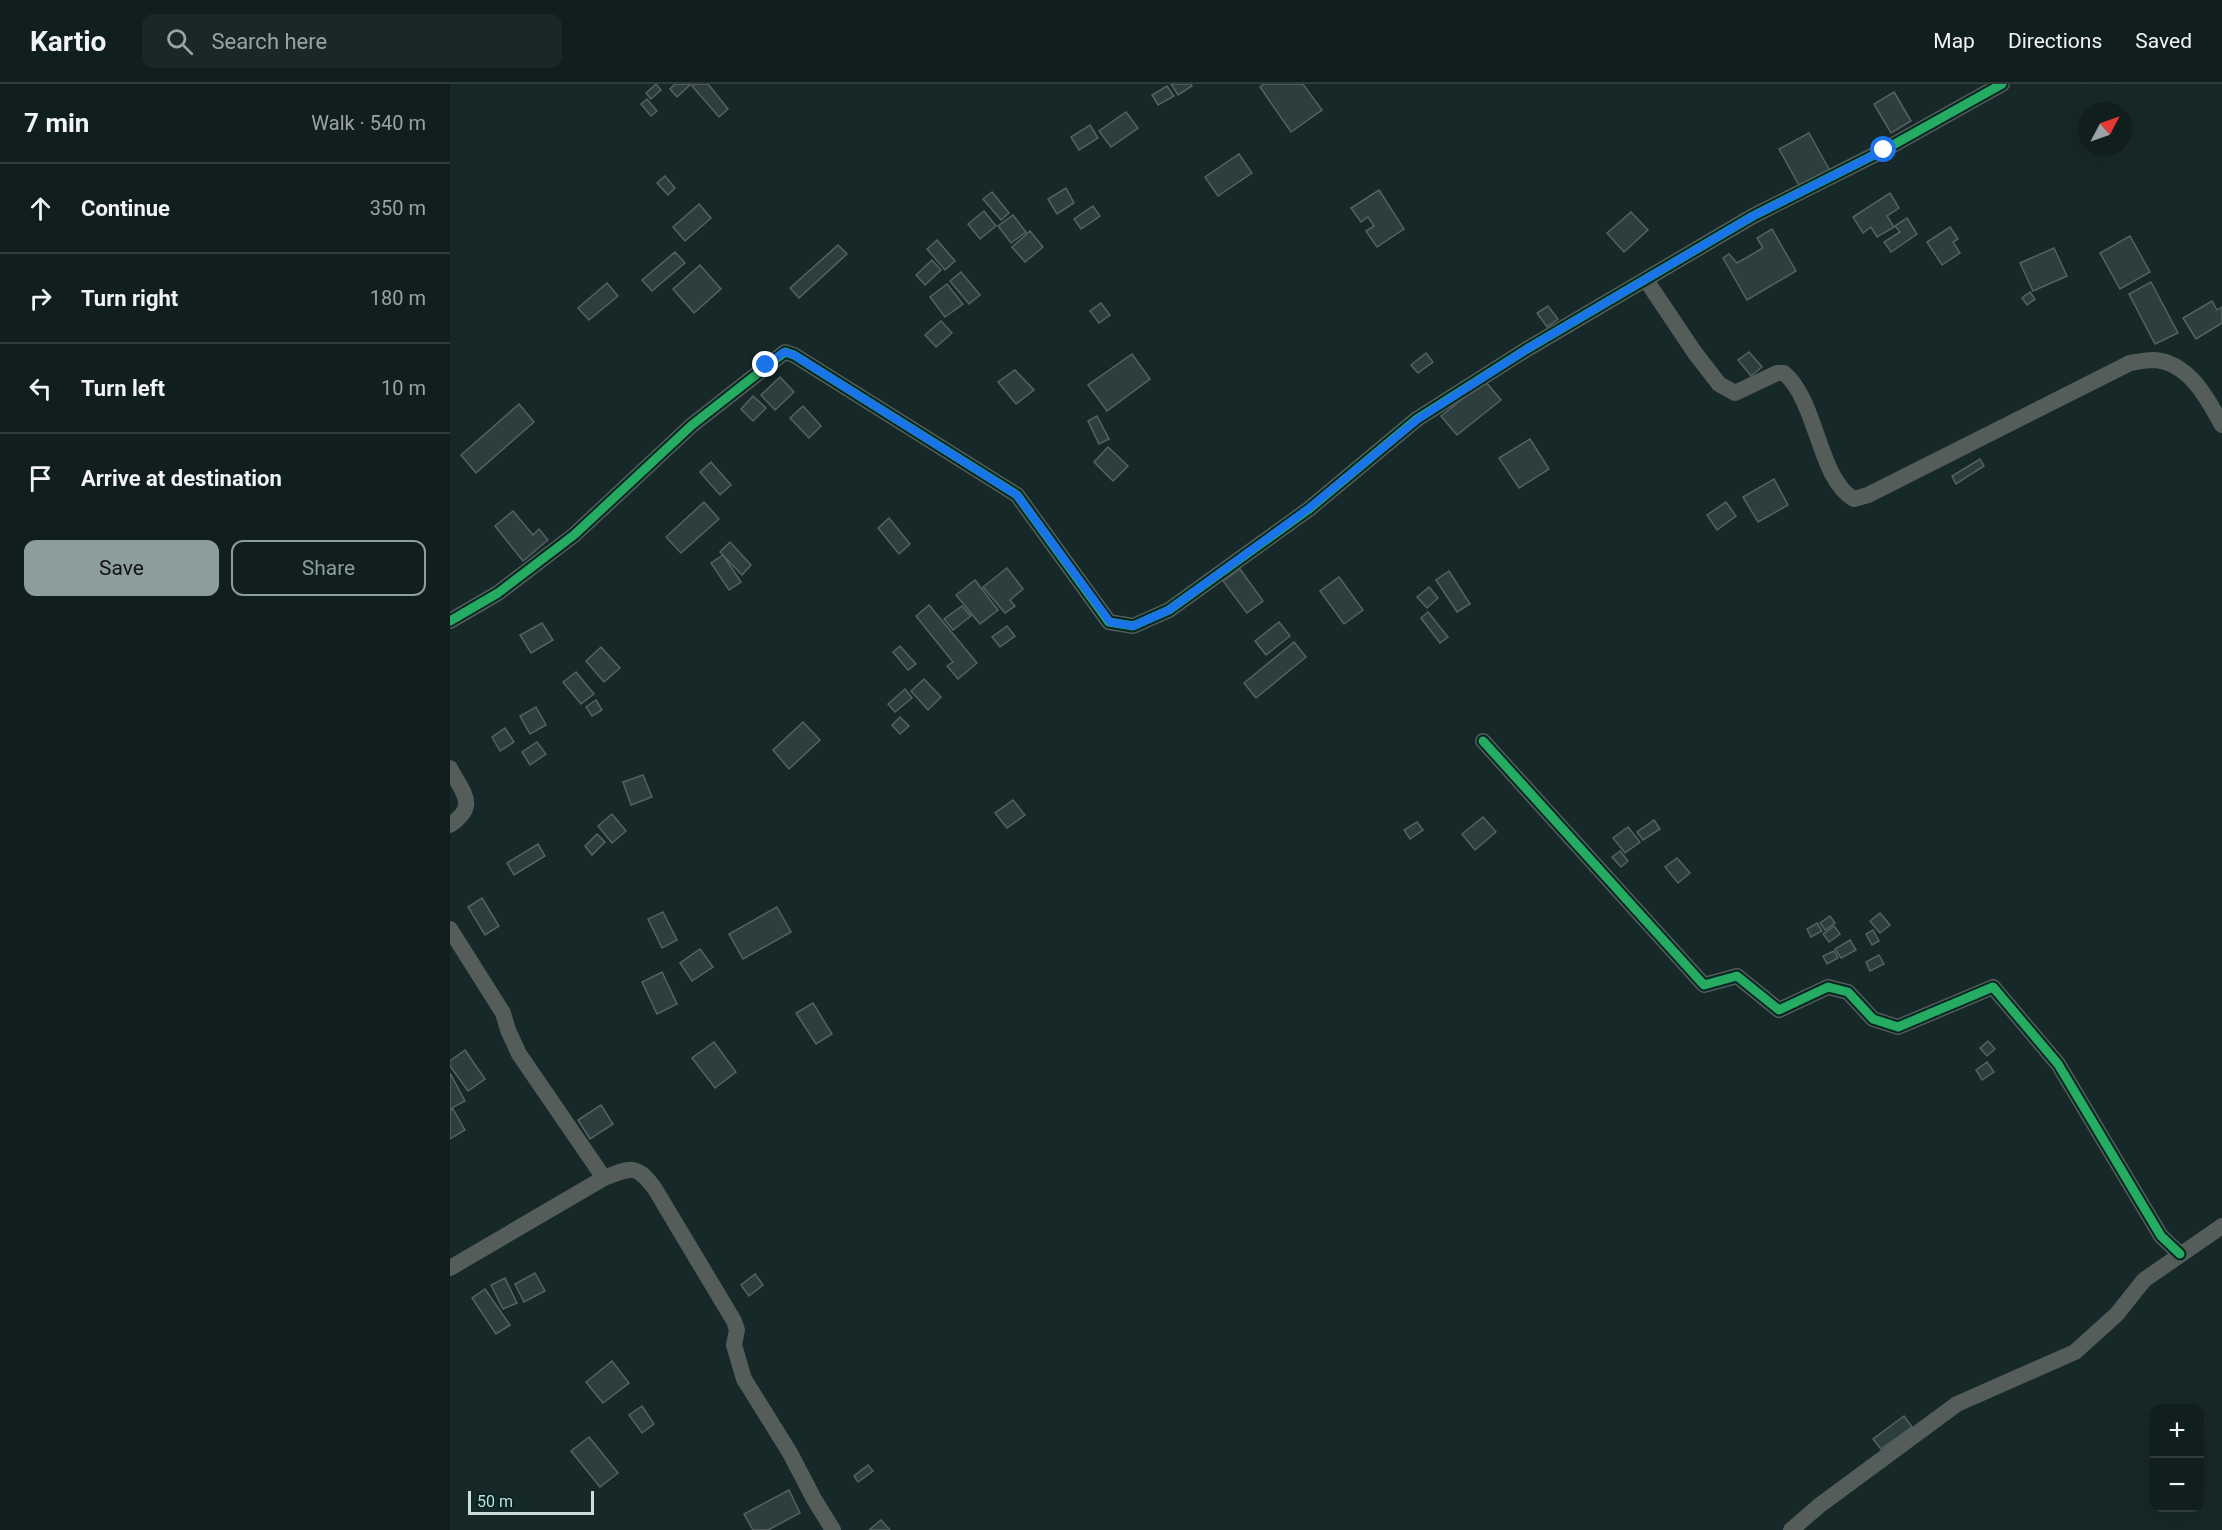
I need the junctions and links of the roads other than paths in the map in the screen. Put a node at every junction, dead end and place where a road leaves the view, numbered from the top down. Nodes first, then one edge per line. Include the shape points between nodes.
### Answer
1 (2002, 84) edge
2 (1646, 280) junction
3 (2222, 425) edge
4 (450, 621) edge
5 (1483, 741) dead end
6 (450, 768) edge
7 (450, 825) edge
8 (450, 929) edge
9 (604, 1178) junction
10 (2222, 1226) edge
11 (2180, 1254) junction
12 (450, 1268) edge
13 (833, 1530) edge
14 (1791, 1530) edge

1 - 2 street via 1884,150 1753,216
2 - 3 street via 1695,353 1726,389 1735,393 1777,373 1784,373 1793,381 1834,477 1845,494 1854,499 2130,363 2154,360 2172,364 2210,402
2 - 4 street via 1527,349 1418,419 1308,509 1169,610 1133,626 1110,622 1017,495 784,352 692,425 574,535 498,593
5 - 11 street via 1704,985 1737,976 1779,1010 1828,987 1848,992 1873,1019 1898,1027 1993,987 2058,1064 2161,1236
6 - 7 street via 467,802 466,811
8 - 9 street via 503,1013 519,1054
9 - 12 street
9 - 13 street via 636,1169 655,1190 734,1321 734,1345 744,1379
10 - 11 street
11 - 14 street via 2144,1280 2117,1314 2075,1352 1957,1404

